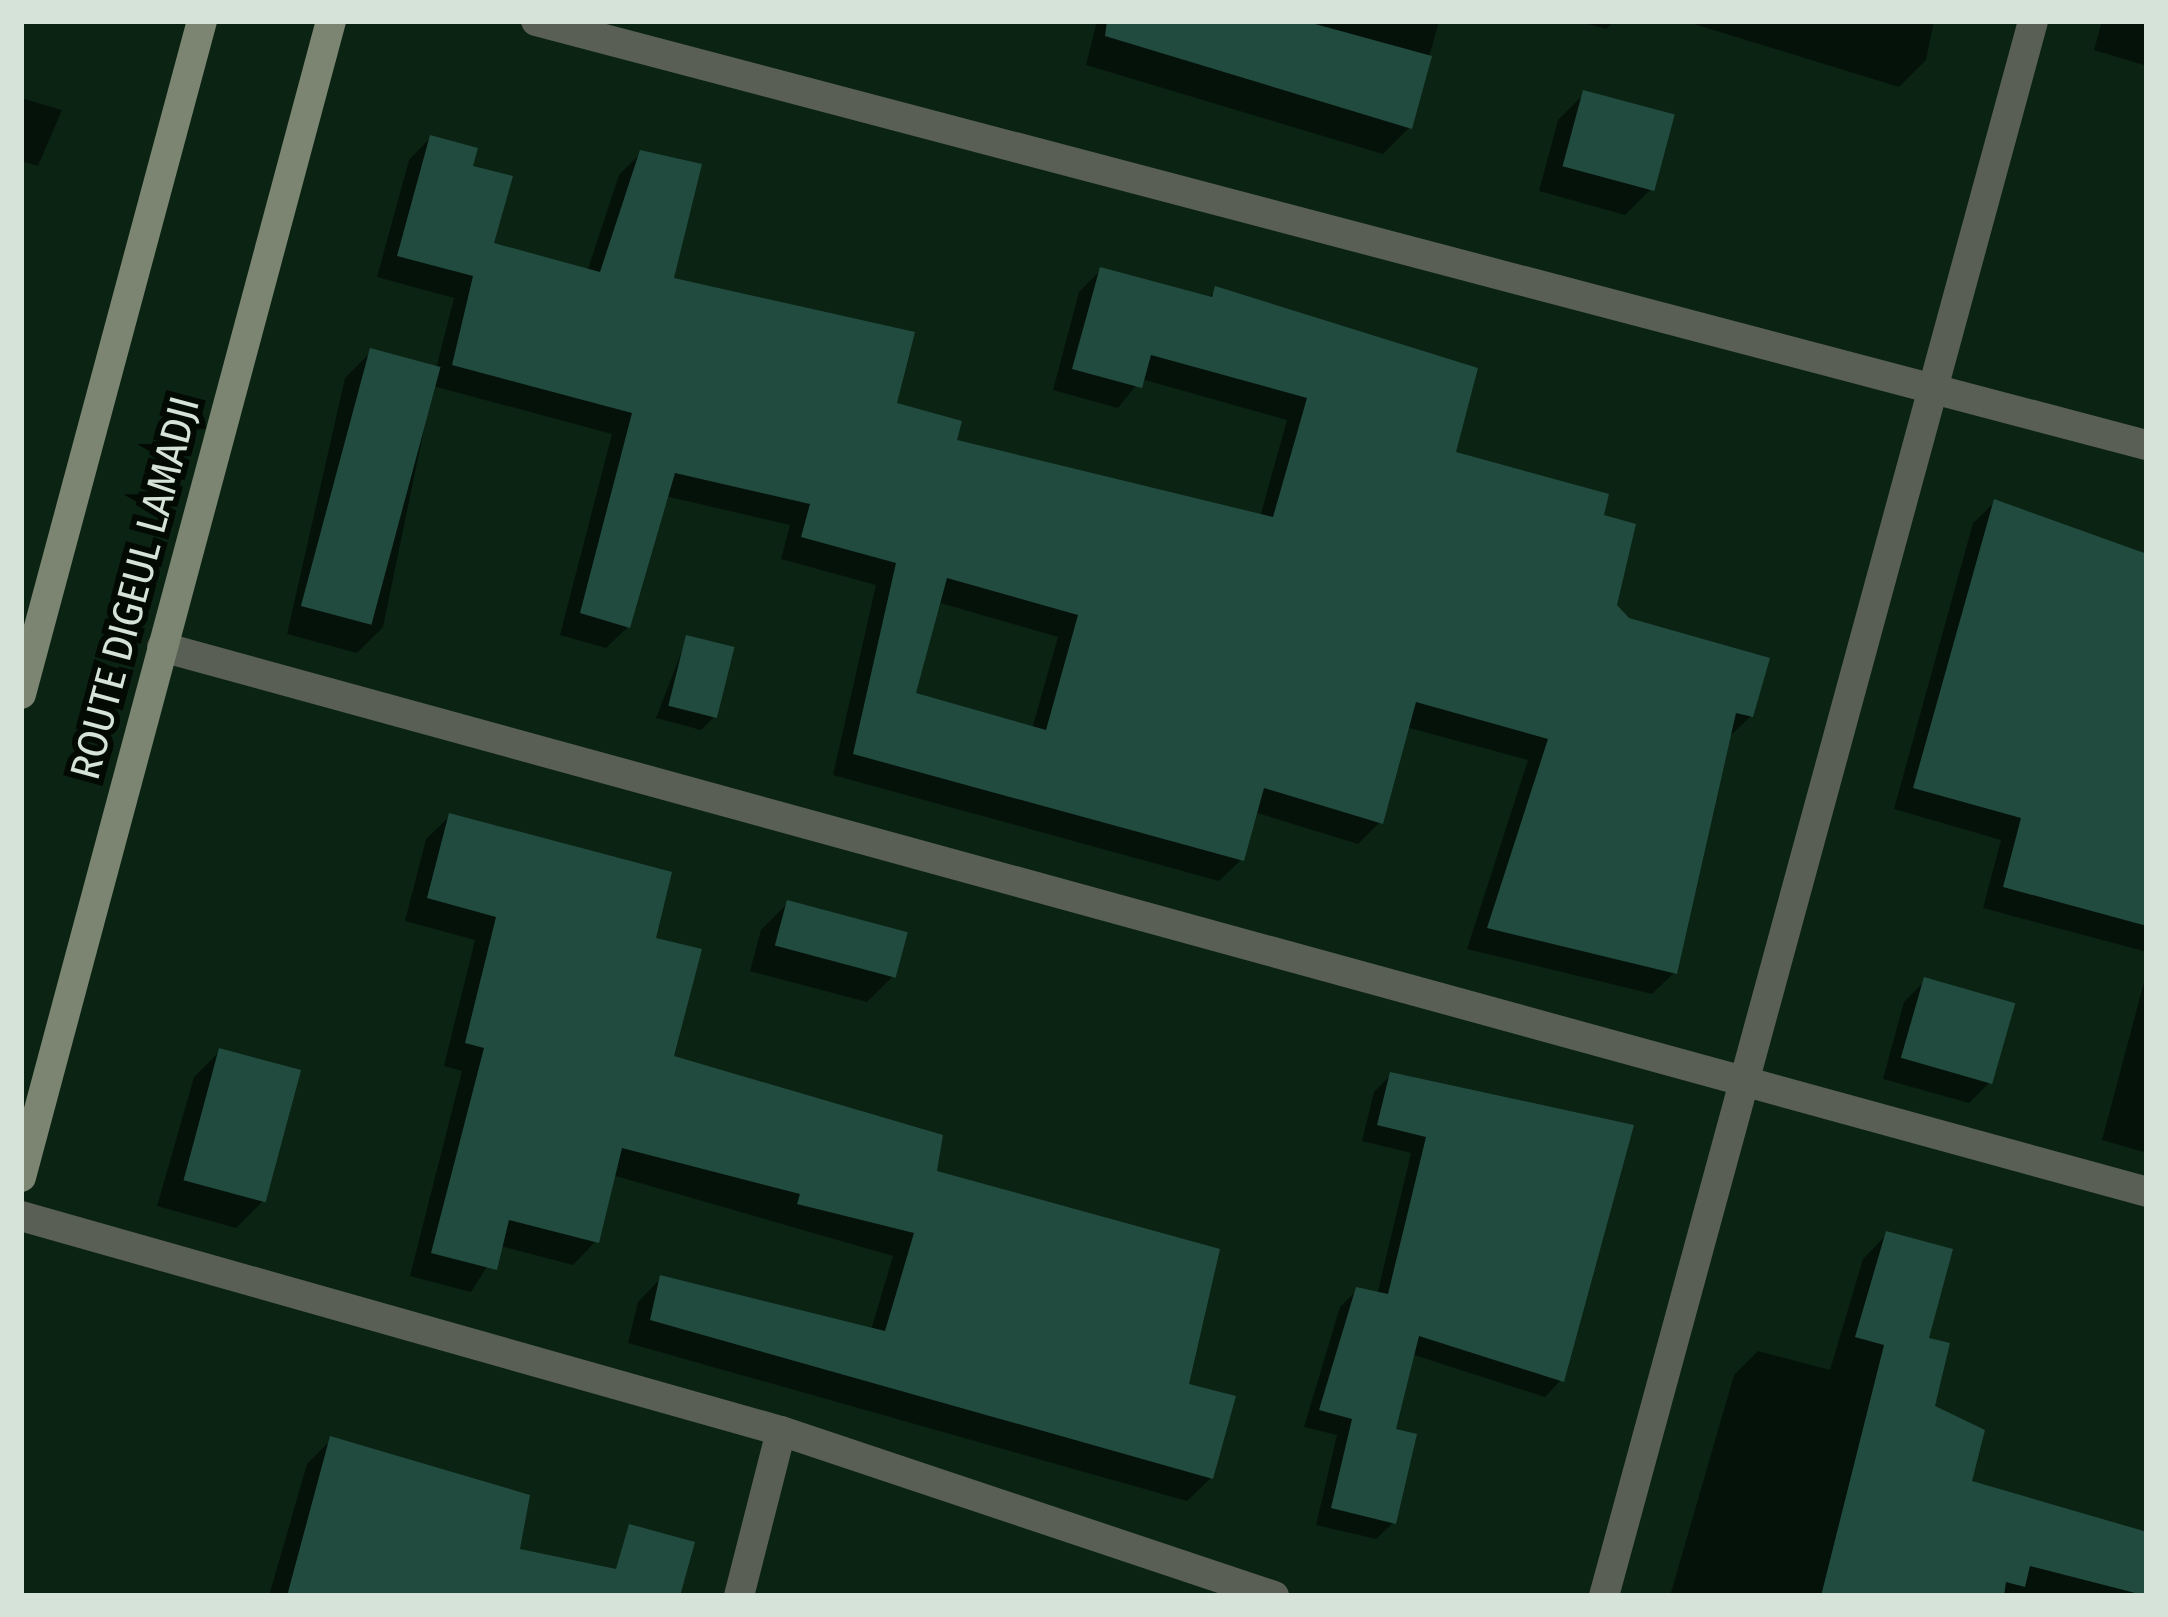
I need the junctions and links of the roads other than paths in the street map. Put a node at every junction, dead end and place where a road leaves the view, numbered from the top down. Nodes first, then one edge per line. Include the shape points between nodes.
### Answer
1 (202, 21) edge
2 (331, 21) edge
3 (536, 21) edge
4 (2033, 21) edge
5 (1938, 387) junction
6 (2147, 445) edge
7 (163, 647) junction
8 (21, 694) edge
9 (1741, 1082) junction
10 (21, 1177) edge
11 (2147, 1192) edge
12 (21, 1216) edge
13 (781, 1431) junction
14 (740, 1596) edge
15 (1274, 1596) edge
16 (1604, 1596) edge

1 - 8 main road
2 - 7 main road, ROUTE DIGEUL LAMADJI
3 - 5 street
4 - 5 street
5 - 6 street
5 - 9 street
7 - 9 street
7 - 10 main road, ROUTE DIGEUL LAMADJI
9 - 11 street
9 - 16 street
12 - 13 street
13 - 14 street
13 - 15 street

